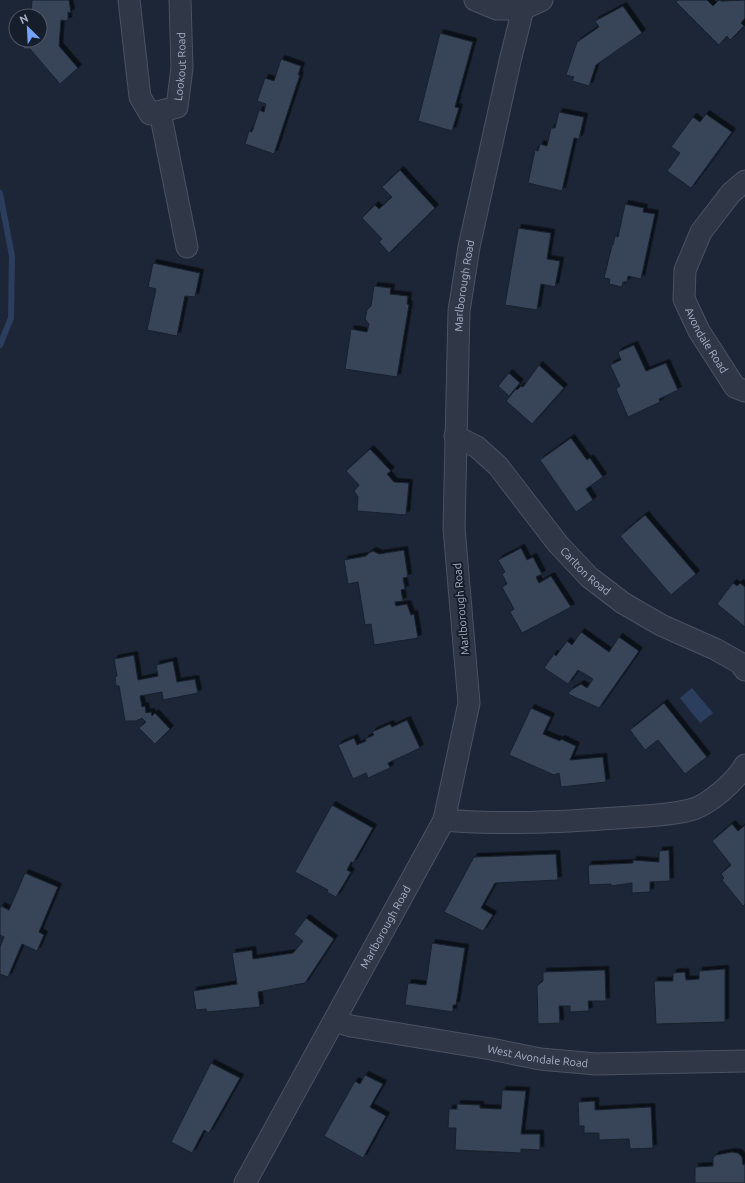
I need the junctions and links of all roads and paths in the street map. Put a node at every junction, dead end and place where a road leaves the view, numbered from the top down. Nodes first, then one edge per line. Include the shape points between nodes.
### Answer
1 (129, 0) edge
2 (180, 0) edge
3 (474, 0) edge
4 (542, 0) edge
5 (525, 4) edge
6 (160, 112) junction
7 (745, 181) edge
8 (187, 247) dead end
9 (745, 391) edge
10 (455, 436) junction
11 (745, 670) edge
12 (745, 765) edge
13 (444, 820) junction
14 (334, 1021) junction
15 (745, 1061) edge
16 (245, 1183) edge

1 - 6 street, Lookout Road via 140,97 150,114
2 - 6 street, Lookout Road via 182,68 177,108
3 - 5 street via 497,9
4 - 5 street
5 - 10 street, Marlborough Road via 468,254 459,311
6 - 8 street
7 - 9 street, Avondale Road via 731,193 701,232 685,270 684,299 699,331 735,387
10 - 11 street, Carlton Road via 477,447 498,466 558,544 589,578 623,603 661,625 715,649 740,663
10 - 13 street, Marlborough Road via 454,528 469,703
12 - 13 street via 741,772 713,798 691,810 584,821 481,823
13 - 14 street, Marlborough Road
14 - 15 street, West Avondale Road via 540,1059 596,1064
14 - 16 street, Marlborough Road

